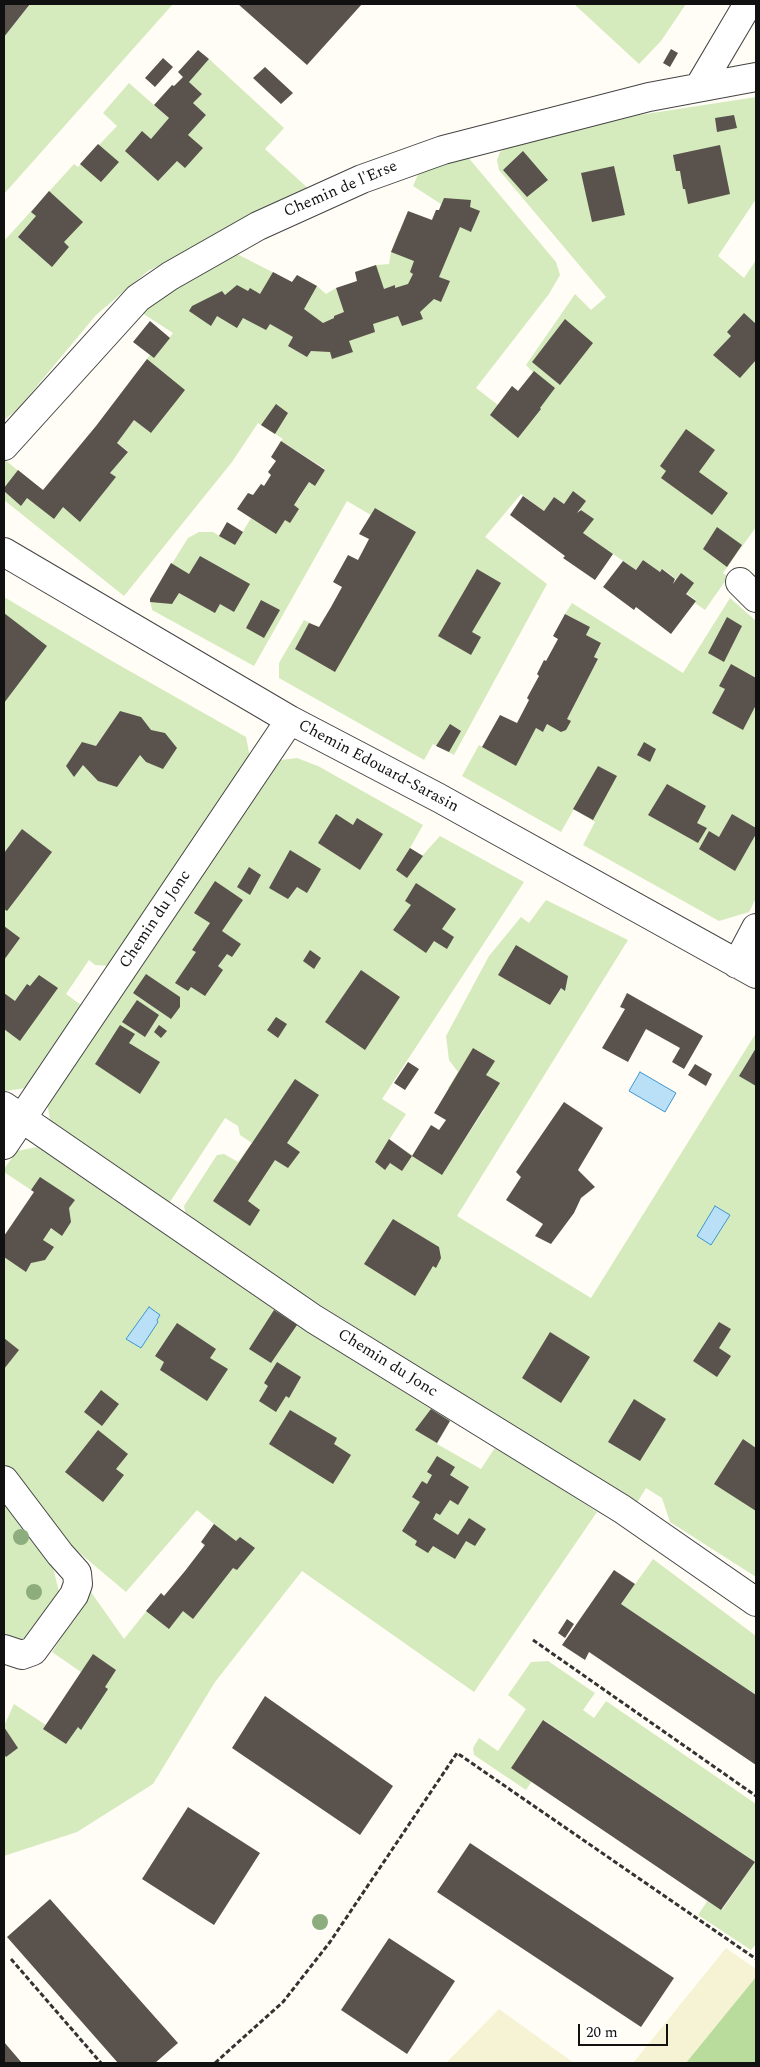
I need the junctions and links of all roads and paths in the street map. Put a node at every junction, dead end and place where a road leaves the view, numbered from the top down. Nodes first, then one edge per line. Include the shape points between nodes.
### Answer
1 (748, 4) edge
2 (756, 77) edge
3 (699, 87) junction
4 (4, 446) edge
5 (4, 552) edge
6 (290, 720) junction
7 (756, 928) edge
8 (747, 969) edge
9 (12, 1113) edge
10 (4, 1145) edge
11 (4, 1480) edge
12 (756, 1602) edge
13 (533, 1640) dead end
14 (4, 1649) edge
15 (756, 1796) edge
16 (756, 1958) edge
17 (11, 1960) dead end
18 (101, 2063) edge
19 (215, 2063) edge

1 - 3 street
2 - 3 street, Chemin de l'Erse
3 - 4 street, Chemin de l'Erse via 442,150 362,179 258,226 138,298
5 - 6 street, Chemin Edouard-Sarasin
6 - 8 street, Chemin Edouard-Sarasin via 439,798
6 - 9 street, Chemin du Jonc
7 - 8 street
9 - 10 street, Chemin du Jonc
9 - 12 street, Chemin du Jonc via 314,1319 622,1509
11 - 14 street via 77,1573 78,1584 74,1595 33,1651 22,1655
13 - 15 path
16 - 19 path via 457,1753 330,1942 283,2002
17 - 18 path

